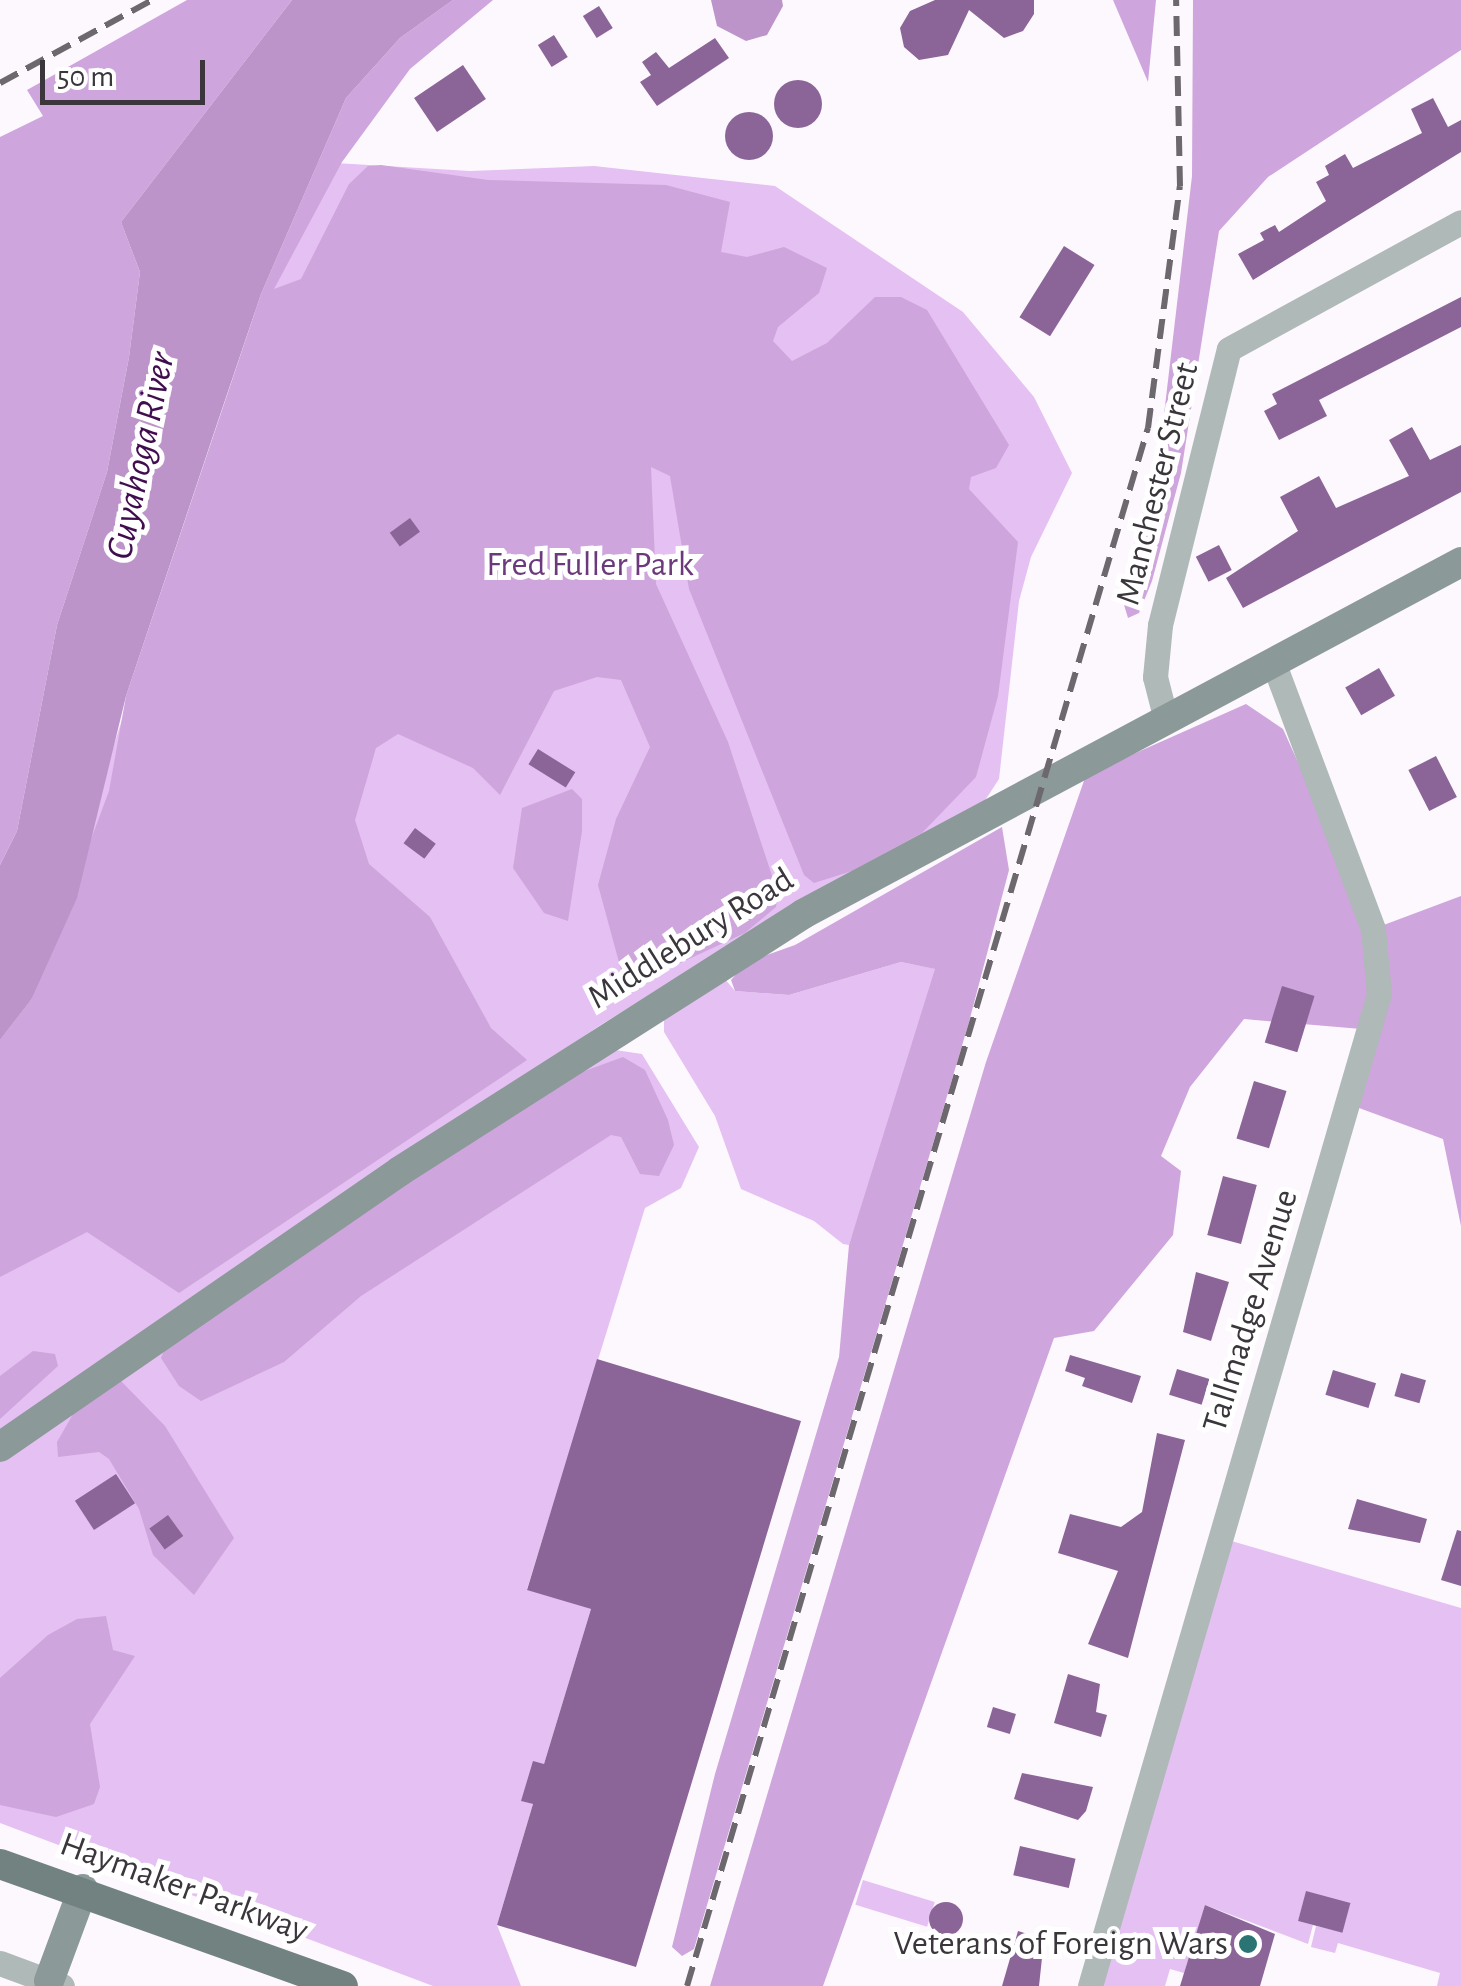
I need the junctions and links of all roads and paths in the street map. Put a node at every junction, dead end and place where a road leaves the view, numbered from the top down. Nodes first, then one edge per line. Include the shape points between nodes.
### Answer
1 (1461, 222) edge
2 (1461, 562) edge
3 (1273, 662) junction
4 (1166, 720) junction
5 (0, 1447) edge
6 (0, 1864) edge
7 (82, 1889) junction
8 (0, 1963) edge
9 (55, 1983) edge
10 (343, 1986) edge
11 (1090, 1986) edge

1 - 4 street, Manchester Street via 1229,349 1160,626 1156,678
2 - 3 street, Middlebury Road
3 - 4 street, Middlebury Road
3 - 11 street, Tallmadge Avenue via 1373,930 1379,994
4 - 5 street, Middlebury Road via 893,862 628,1021
6 - 7 main road, Haymaker Parkway
7 - 9 street
7 - 10 main road, Haymaker Parkway
8 - 9 street

